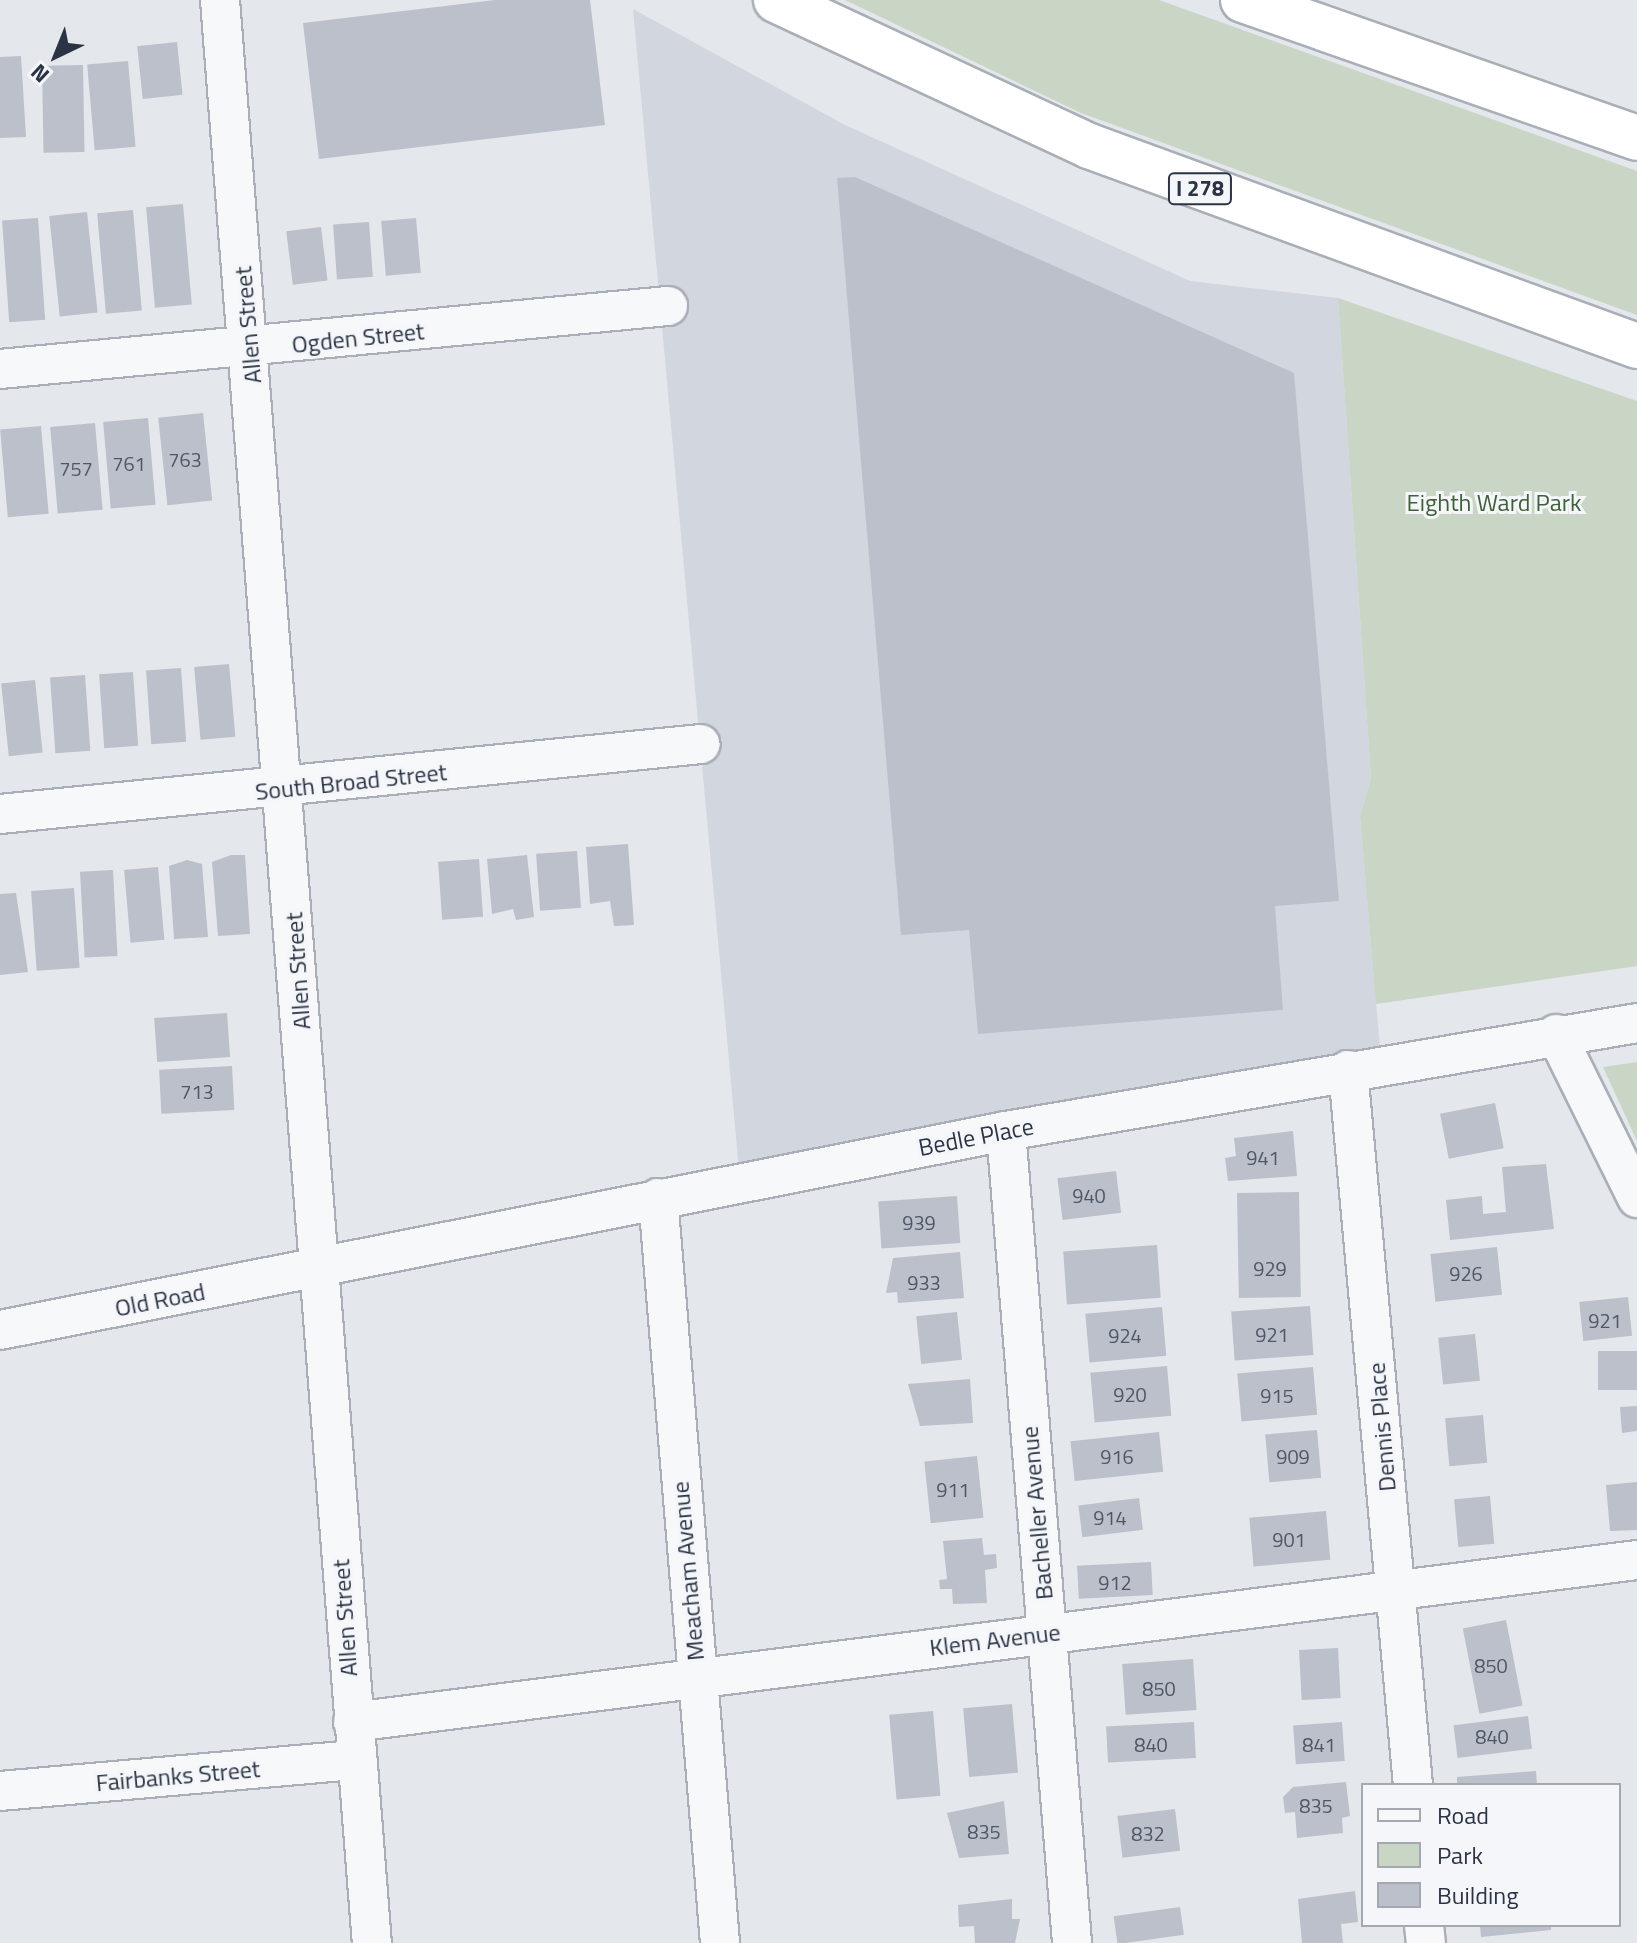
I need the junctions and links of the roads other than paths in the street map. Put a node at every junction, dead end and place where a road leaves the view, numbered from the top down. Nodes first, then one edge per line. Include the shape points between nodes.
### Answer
1 (220, 0) edge
2 (776, 0) edge
3 (1243, 0) edge
4 (1637, 138) edge
5 (668, 306) dead end
6 (1637, 346) edge
7 (250, 349) junction
8 (0, 369) edge
9 (701, 744) dead end
10 (287, 790) junction
11 (0, 814) edge
12 (1637, 1023) edge
13 (1556, 1034) junction
14 (1348, 1070) junction
15 (1006, 1131) junction
16 (658, 1198) junction
17 (1637, 1198) edge
18 (317, 1264) junction
19 (0, 1330) edge
20 (1637, 1560) edge
21 (1397, 1590) junction
22 (1047, 1634) junction
23 (696, 1679) junction
24 (353, 1722) junction
25 (357, 1760) junction
26 (1413, 1783) edge
27 (0, 1791) edge
28 (372, 1943) edge
29 (720, 1943) edge
30 (1072, 1943) edge

1 - 7 street, Allen Street
2 - 6 highway, I 278 via 1089,146
3 - 4 highway
5 - 7 street, Ogden Street
7 - 8 street, Ogden Street
7 - 10 street, Allen Street
9 - 10 street, South Broad Street
10 - 11 street, South Broad Street
10 - 18 street, Allen Street
12 - 13 street, Bedle Place
13 - 14 street, Bedle Place
13 - 17 street
14 - 15 street, Bedle Place
14 - 21 street, Dennis Place
15 - 16 street, Bedle Place
15 - 22 street, Bacheller Avenue
16 - 18 street, Bedle Place
16 - 23 street, Meacham Avenue
18 - 19 street, Old Road via 283,1277
18 - 24 street, Allen Street
20 - 21 street, Klem Avenue
21 - 22 street, Klem Avenue
21 - 26 street, Dennis Place
22 - 23 street, Klem Avenue
22 - 30 street, Bacheller Avenue
23 - 24 street, Klem Avenue
23 - 29 street, Meacham Avenue
24 - 25 street, Allen Street
25 - 27 street, Fairbanks Street
25 - 28 street, Allen Street

